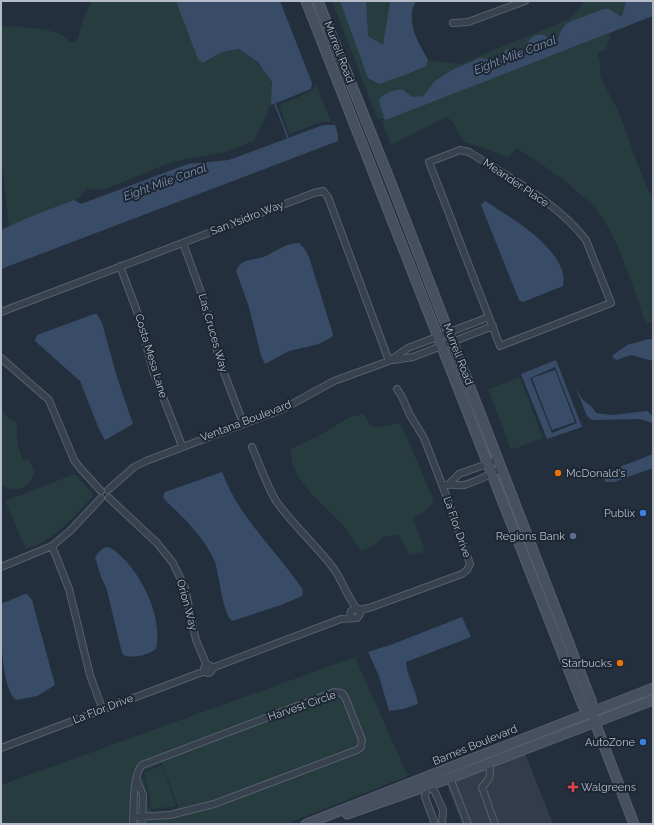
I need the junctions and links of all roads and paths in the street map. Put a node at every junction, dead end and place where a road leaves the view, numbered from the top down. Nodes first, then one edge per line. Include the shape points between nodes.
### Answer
1 (306, 1) edge
2 (318, 1) edge
3 (526, 1) edge
4 (453, 22) dead end
5 (183, 242) junction
6 (120, 266) junction
7 (1, 312) edge
8 (489, 317) junction
9 (492, 326) junction
10 (438, 336) junction
11 (451, 336) junction
12 (442, 347) junction
13 (1, 358) edge
14 (389, 360) junction
15 (397, 389) dead end
16 (243, 423) junction
17 (182, 446) junction
18 (252, 447) dead end
19 (486, 463) junction
20 (500, 464) junction
21 (490, 474) junction
22 (450, 483) junction
23 (443, 486) junction
24 (101, 490) junction
25 (108, 490) junction
26 (101, 498) junction
27 (109, 498) junction
28 (52, 546) junction
29 (1, 567) edge
30 (355, 613) junction
31 (208, 668) junction
32 (653, 688) edge
33 (653, 696) edge
34 (653, 700) edge
35 (102, 708) junction
36 (633, 708) junction
37 (591, 712) junction
38 (595, 722) junction
39 (1, 748) edge
40 (488, 763) junction
41 (450, 778) junction
42 (137, 781) junction
43 (426, 782) junction
44 (133, 817) junction
45 (142, 817) junction
46 (133, 824) edge
47 (142, 824) edge
48 (306, 824) edge
49 (320, 824) edge
50 (435, 824) edge
51 (442, 824) edge
52 (468, 824) edge
53 (495, 824) edge
54 (634, 824) edge

1 - 10 street, Murrell Road
2 - 11 street, Murrell Road
3 - 4 street via 468,22
5 - 6 street, San Ysidro Way
5 - 14 street, San Ysidro Way via 323,191 328,197
5 - 16 street, Las Cruces Way via 202,295 220,362
6 - 7 street, San Ysidro Way
6 - 17 street, Costa Mesa Lane via 138,314 153,371
8 - 9 street, Meander Place
8 - 9 street, Meander Place via 429,162 460,150 469,152 540,197 579,232 586,240 611,303 500,346
8 - 11 street, Ventana Boulevard
9 - 11 street, Ventana Boulevard
10 - 11 street, Ventana Boulevard
10 - 12 street, Murrell Road
10 - 14 street, Ventana Boulevard via 408,348
11 - 12 street, Ventana Boulevard
11 - 20 street, Murrell Road
12 - 14 street, Ventana Boulevard via 413,357
12 - 19 street, Murrell Road
13 - 24 street via 49,400 74,460
14 - 16 street, Ventana Boulevard via 334,382 283,409
15 - 23 street, La Flor Drive via 424,438
16 - 17 street, Ventana Boulevard
17 - 25 street, Ventana Boulevard via 134,467
18 - 30 street via 276,501 342,580
19 - 20 street
19 - 21 street, Murrell Road
19 - 22 street via 459,474
20 - 21 street
20 - 37 street, Murrell Road via 592,703
21 - 22 street via 466,484
21 - 37 street, Murrell Road via 583,706
22 - 23 street
23 - 30 street, La Flor Drive via 469,558 467,570
24 - 25 street
24 - 26 street
25 - 27 street via 111,494
26 - 27 street
26 - 28 street
27 - 31 street, Orion Way via 157,543 173,563 185,588 196,640
28 - 29 street
28 - 35 street via 69,589 90,675
30 - 31 street, La Flor Drive
31 - 35 street, La Flor Drive
32 - 37 street, Barnes Boulevard
33 - 36 street
34 - 36 street, Barnes Boulevard
35 - 39 street, La Flor Drive
36 - 38 street, Barnes Boulevard
37 - 38 street, Murrell Road
37 - 43 street, Barnes Boulevard
38 - 40 street, Barnes Boulevard
38 - 54 street, Murrell Road
40 - 41 street, Barnes Boulevard
40 - 53 street via 491,770 490,780 482,788
41 - 43 street, Barnes Boulevard
41 - 52 street
42 - 44 street, Harvest Circle
42 - 45 street via 143,795
42 - 45 street, Harvest Circle via 137,770 142,765 334,692 342,693 345,697 362,740 361,747 357,750 214,804 170,815
43 - 48 street, Barnes Boulevard
43 - 49 street, Barnes Boulevard
43 - 50 street via 424,797
43 - 51 street via 435,792 443,810
44 - 45 street, Harvest Circle
44 - 46 street, Harvest Circle
45 - 47 street

